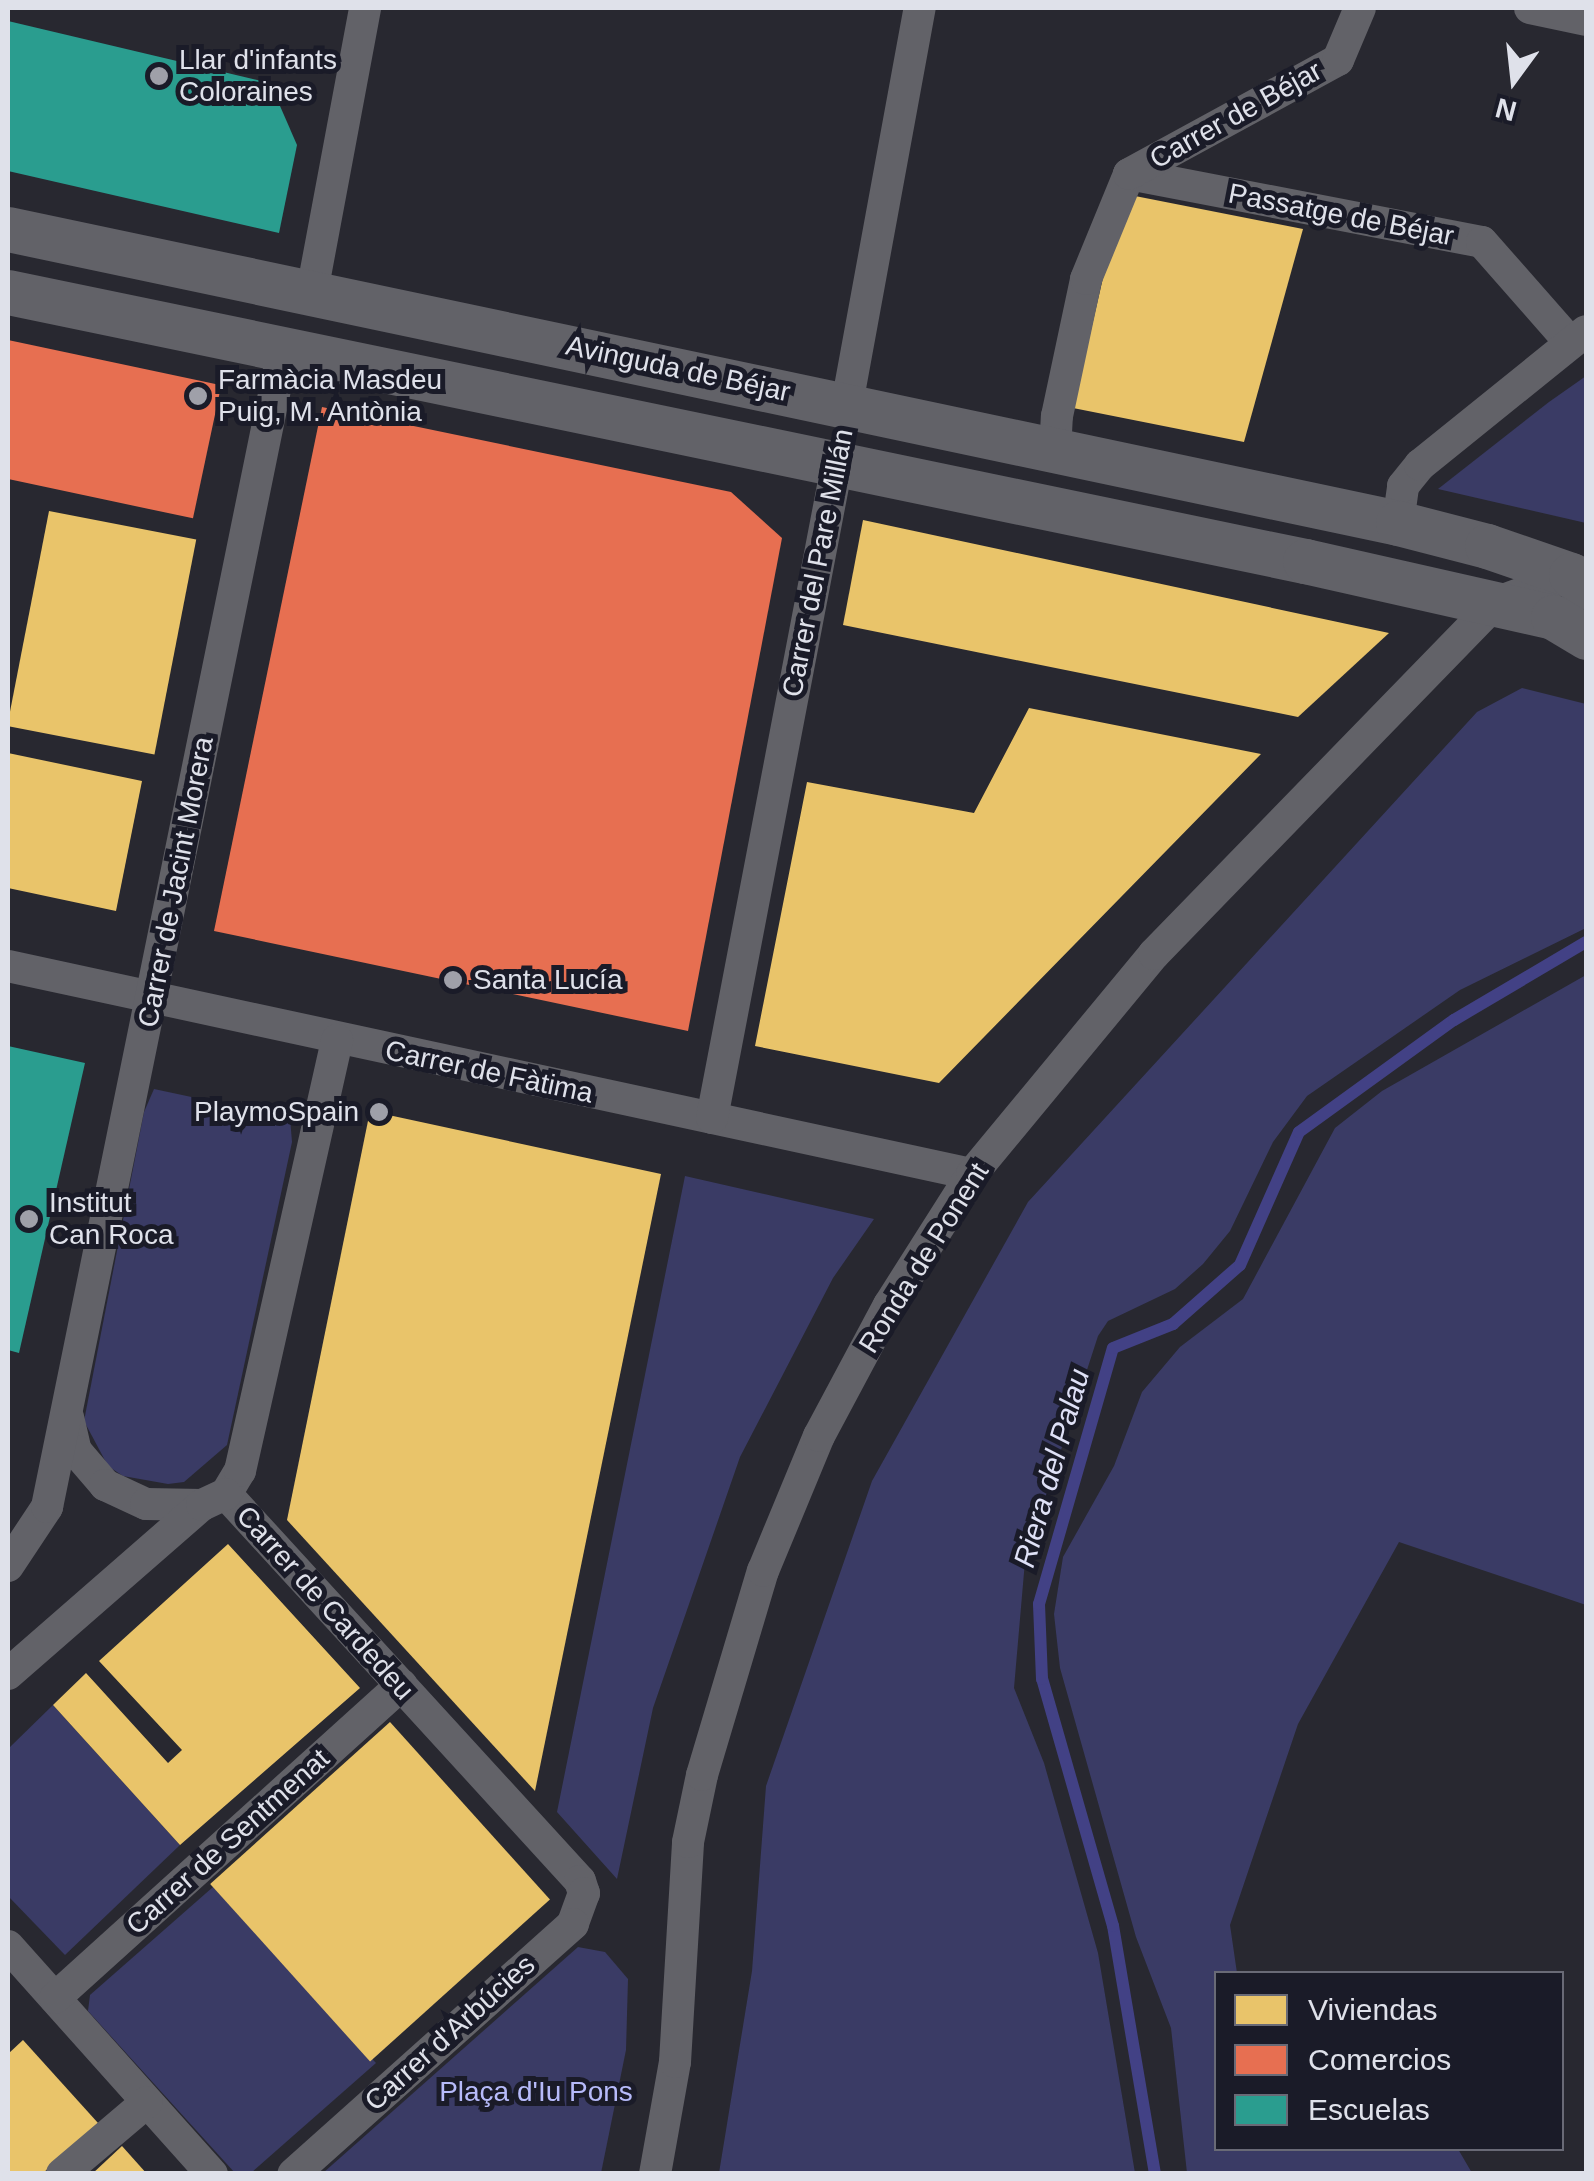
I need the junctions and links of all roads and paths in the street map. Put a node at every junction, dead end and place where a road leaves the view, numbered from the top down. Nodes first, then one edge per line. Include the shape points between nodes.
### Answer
1 (365, 8) edge
2 (920, 8) edge
3 (1360, 8) edge
4 (1530, 8) edge
5 (1586, 20) edge
6 (1129, 174) junction
7 (8, 230) edge
8 (8, 292) edge
9 (312, 292) junction
10 (1578, 336) edge
11 (283, 350) junction
12 (847, 404) junction
13 (1056, 452) junction
14 (838, 465) junction
15 (1400, 505) junction
16 (1348, 513) junction
17 (1114, 524) junction
18 (1581, 579) edge
19 (1494, 603) junction
20 (1586, 637) edge
21 (8, 966) edge
22 (153, 998) junction
23 (337, 1040) junction
24 (712, 1118) junction
25 (972, 1174) junction
26 (67, 1412) junction
27 (214, 1499) junction
28 (8, 1566) edge
29 (8, 1674) edge
30 (401, 1685) junction
31 (580, 1881) joint
32 (8, 1946) edge
33 (55, 1998) junction
34 (147, 2102) junction
35 (62, 2174) edge
36 (212, 2174) edge
37 (293, 2174) edge
38 (655, 2174) edge

1 - 9 street
2 - 12 street, Carrer del Pare Millán
3 - 6 street, Carrer de Béjar via 1338,60
4 - 5 street
6 - 10 street, Passatge de Béjar via 1482,242
6 - 13 street, Carrer de Béjar via 1086,279 1056,416
7 - 9 main road, Avinguda de Béjar
8 - 11 main road
9 - 12 main road, Avinguda de Béjar
10 - 15 street via 1420,465
11 - 14 main road
11 - 22 street, Carrer de Jacint Morera
12 - 13 main road, Avinguda de Béjar
12 - 14 main road, Carrer del Pare Millán
13 - 16 main road, Avinguda de Béjar
14 - 17 main road
14 - 24 street, Carrer del Pare Millán
15 - 16 main road, Avinguda de Béjar
15 - 18 main road, Avinguda de Béjar
16 - 17 main road via 1308,538 1212,518
17 - 19 main road
18 - 19 street, Ronda de Ponent
19 - 20 main road via 1552,617
19 - 25 street, Ronda de Ponent via 1154,954
21 - 22 street, Carrer de Fàtima
22 - 23 street, Carrer de Fàtima
22 - 26 street, Carrer de Jacint Morera
23 - 24 street, Carrer de Fàtima
23 - 27 street, Carrer de Cardedeu via 240,1471
24 - 25 street, Carrer de Fàtima
25 - 38 street, Ronda de Ponent via 889,1305 819,1436 763,1571 688,1842 675,2062
26 - 27 street via 76,1451 104,1485 146,1504
26 - 28 street, Carrer de Jacint Morera via 47,1507
27 - 29 street
27 - 30 street, Carrer de Cardedeu
30 - 31 street, Carrer de Cardedeu
30 - 33 street, Carrer de Sentmenat
31 - 37 street, Carrer d'Arbúcies via 583,1904 573,1924
32 - 33 street
33 - 34 street
34 - 35 street
34 - 36 street

